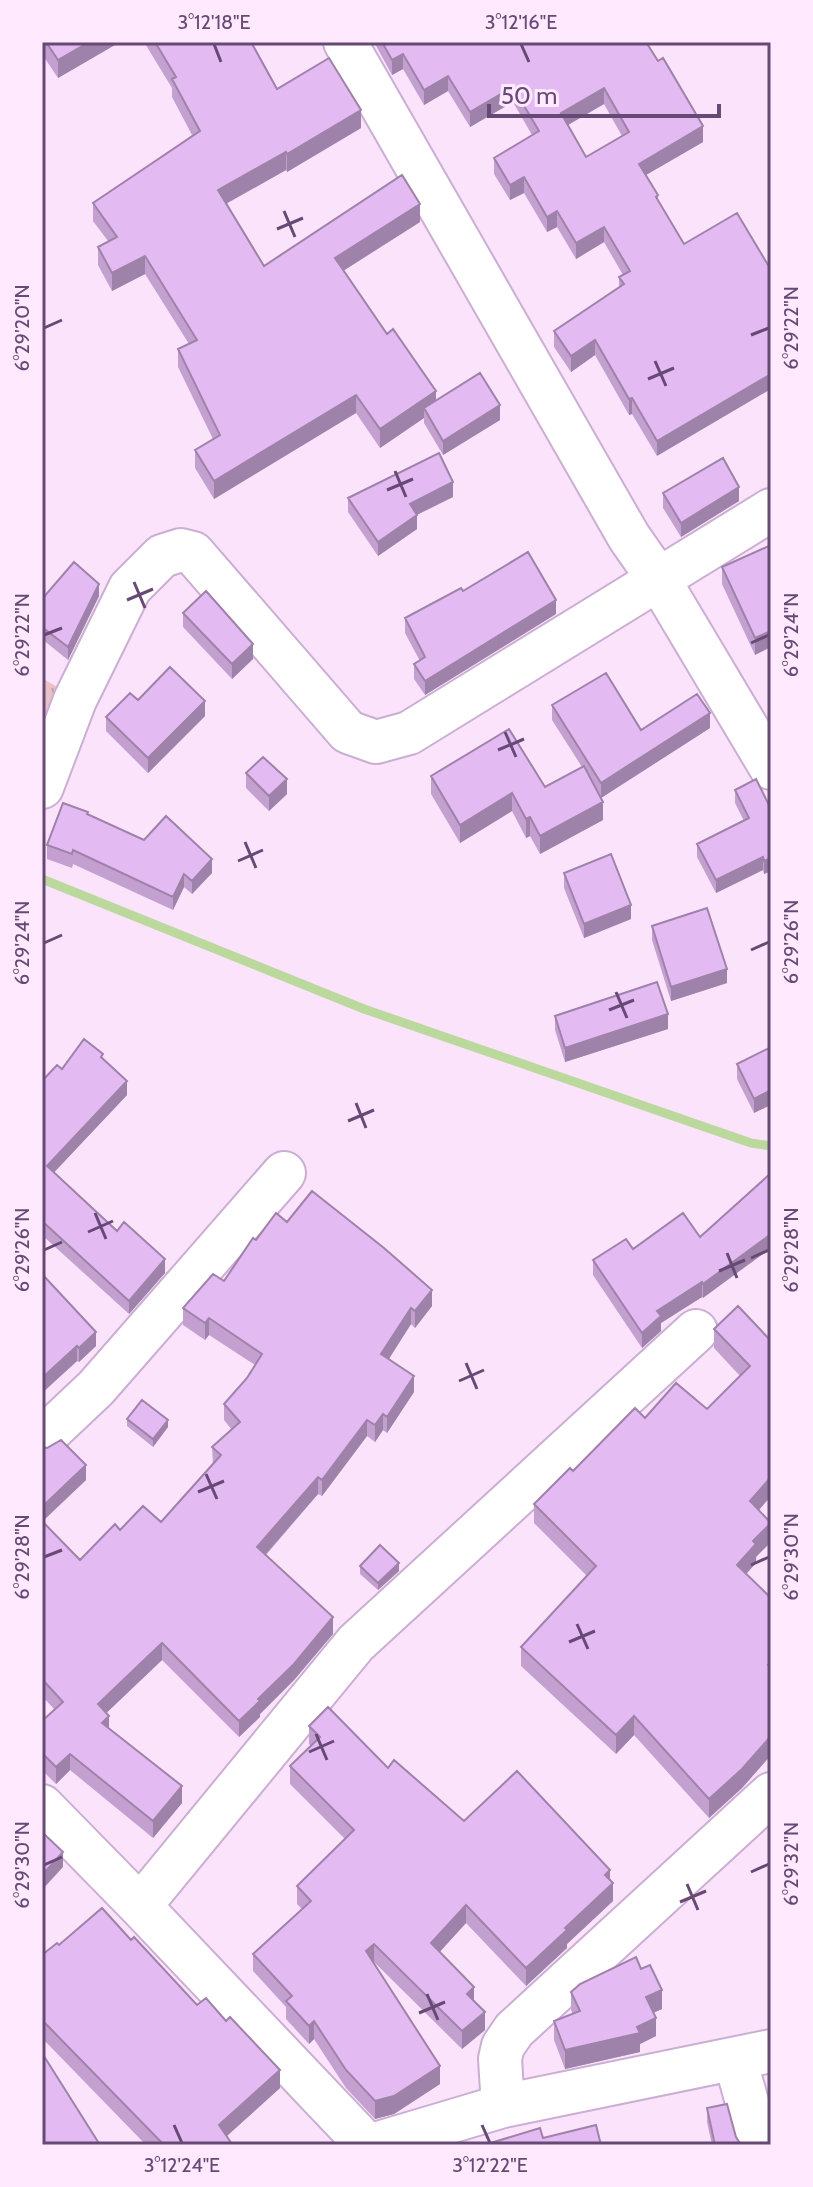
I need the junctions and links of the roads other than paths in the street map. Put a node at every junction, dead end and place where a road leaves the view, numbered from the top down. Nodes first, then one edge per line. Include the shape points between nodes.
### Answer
1 (345, 42) edge
2 (771, 510) edge
3 (659, 580) junction
4 (771, 768) edge
5 (42, 787) edge
6 (284, 1173) dead end
7 (696, 1331) dead end
8 (42, 1439) edge
9 (771, 1794) edge
10 (42, 1806) edge
11 (140, 1906) junction
12 (753, 2055) edge
13 (503, 2106) junction
14 (370, 2145) edge
15 (759, 2145) edge

1 - 3 street via 629,537
2 - 3 street
3 - 4 street
3 - 5 street via 409,733 376,742 348,732 193,553 181,550 162,556 130,588 75,700
6 - 8 street via 96,1388
7 - 11 street via 356,1643
9 - 13 street via 514,2030 500,2059
10 - 11 street
11 - 14 street
12 - 13 street
12 - 15 street
13 - 14 street

